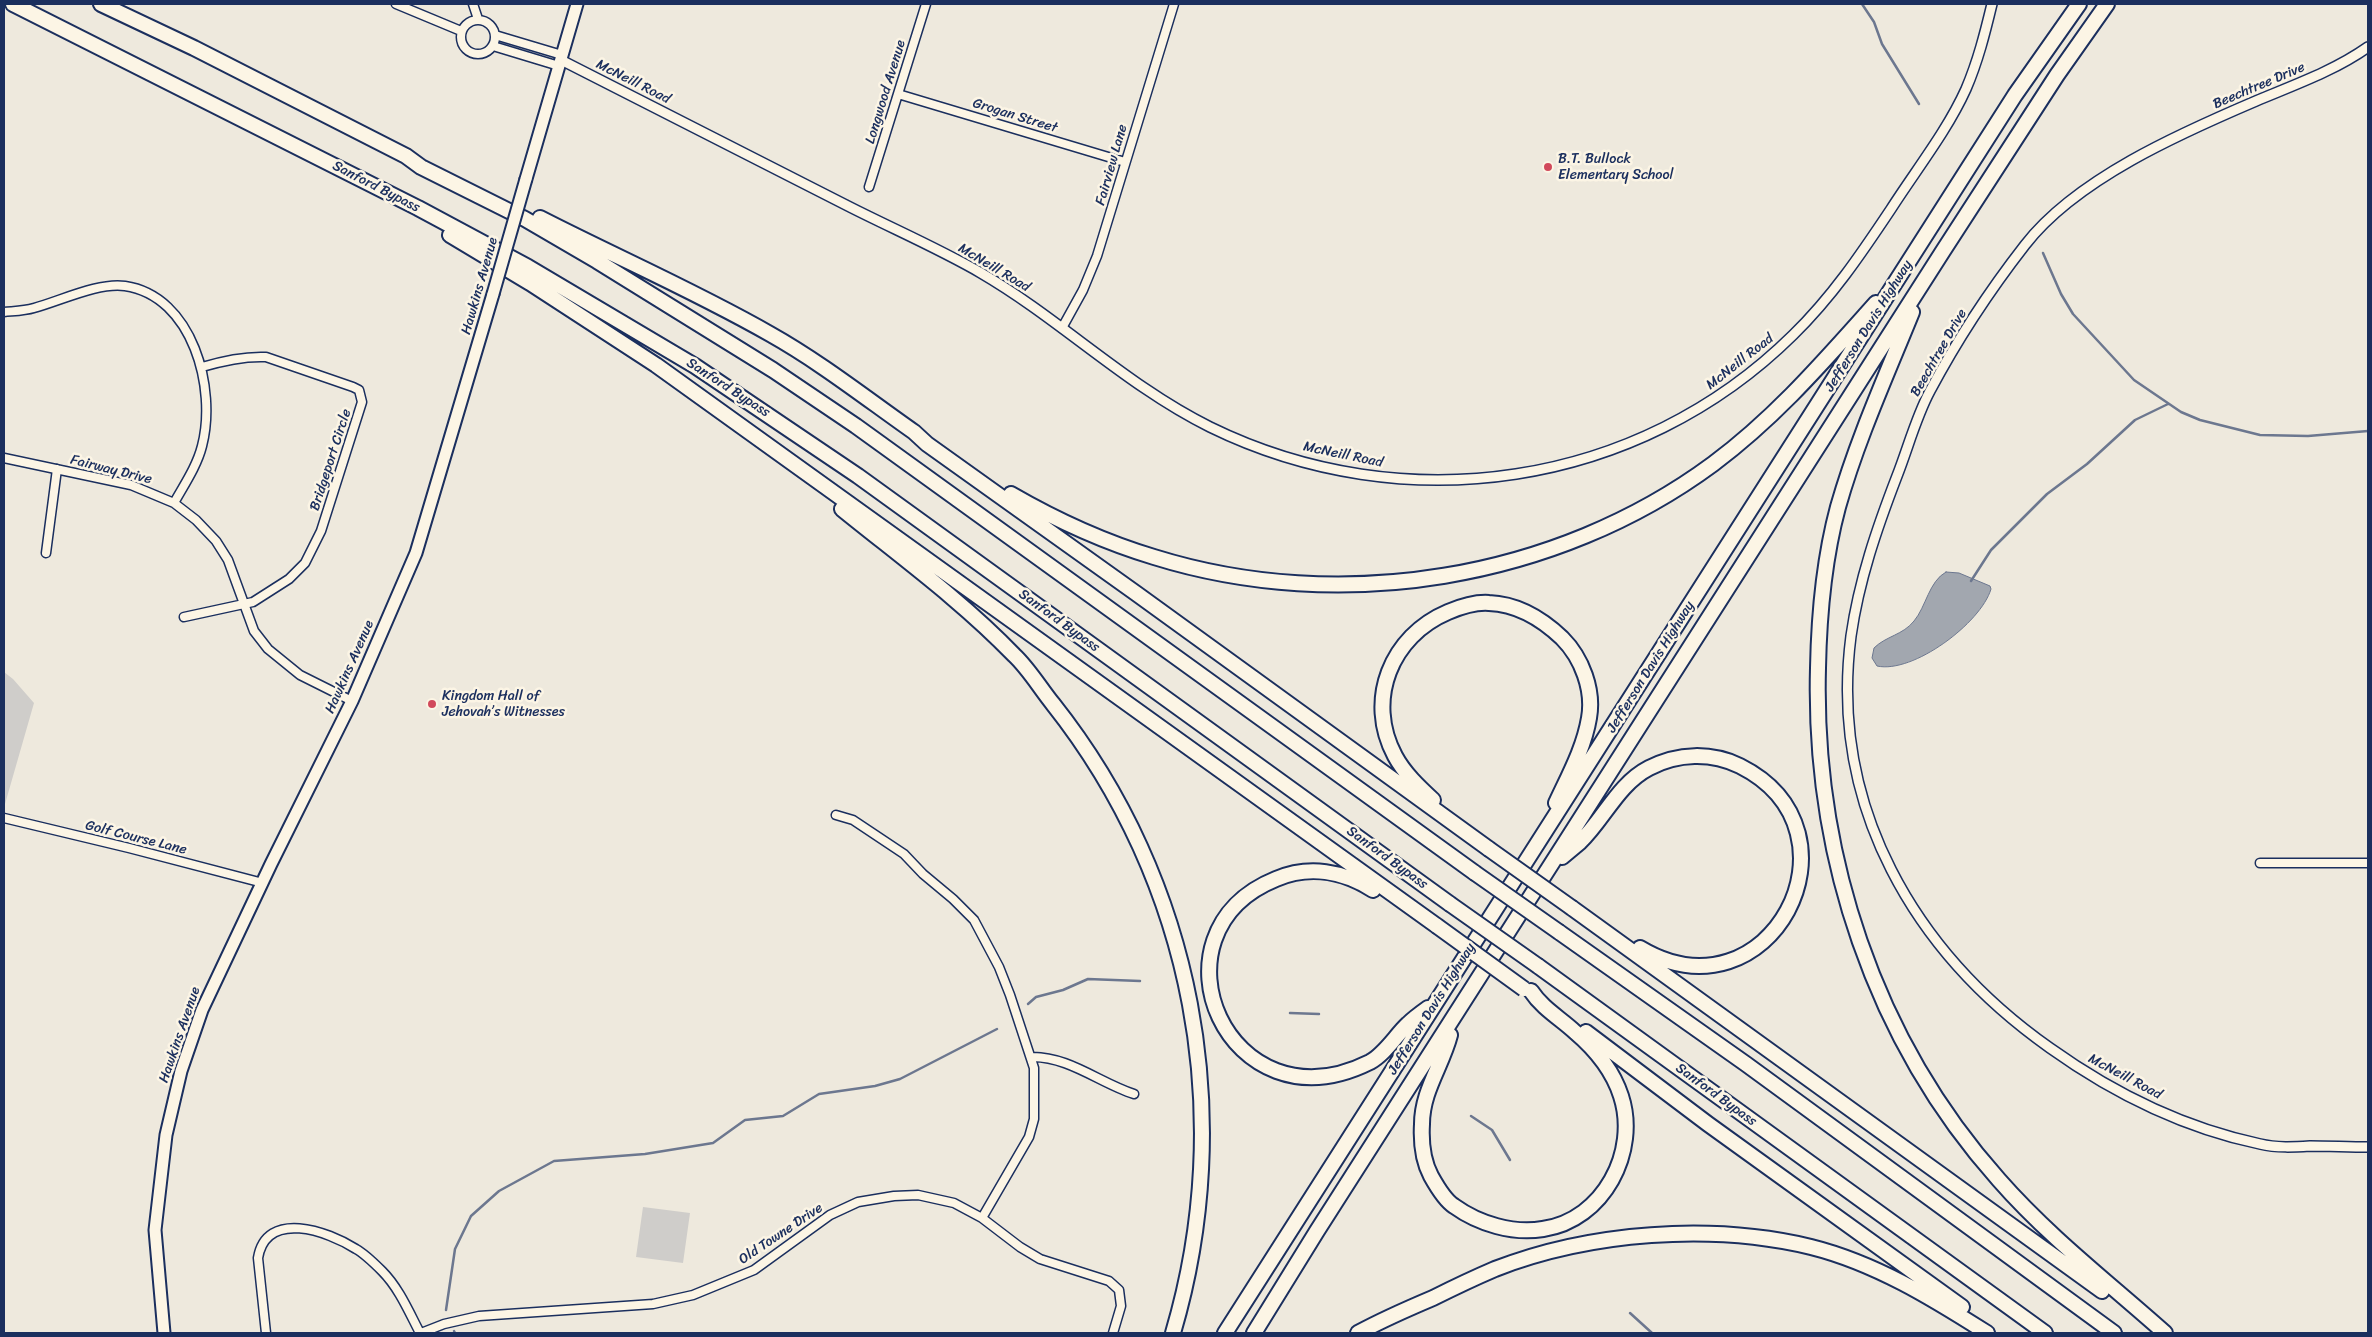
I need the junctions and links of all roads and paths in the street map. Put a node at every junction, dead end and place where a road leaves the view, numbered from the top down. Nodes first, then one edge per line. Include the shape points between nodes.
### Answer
1 (14, 4) edge
2 (101, 4) edge
3 (396, 4) edge
4 (472, 4) edge
5 (577, 4) edge
6 (926, 4) edge
7 (1174, 4) edge
8 (1992, 4) edge
9 (2079, 4) edge
10 (2107, 4) edge
11 (478, 19) junction
12 (461, 31) junction
13 (495, 35) junction
14 (493, 46) junction
15 (2368, 47) edge
16 (561, 61) junction
17 (898, 94) junction
18 (406, 156) junction
19 (324, 161) junction
20 (1125, 162) junction
21 (869, 187) dead end
22 (1905, 270) junction
23 (1926, 279) junction
24 (4, 312) edge
25 (1062, 328) junction
26 (202, 367) junction
27 (914, 432) junction
28 (774, 450) junction
29 (4, 458) edge
30 (57, 469) junction
31 (174, 503) junction
32 (46, 553) dead end
33 (243, 604) junction
34 (184, 617) dead end
35 (352, 701) junction
36 (836, 815) dead end
37 (4, 818) edge
38 (1547, 831) junction
39 (1485, 846) junction
40 (2260, 863) dead end
41 (2368, 864) edge
42 (1552, 865) junction
43 (263, 883) junction
44 (1572, 908) junction
45 (1921, 922) joint
46 (1437, 926) junction
47 (1527, 990) junction
48 (1435, 1002) junction
49 (1454, 1020) junction
50 (1031, 1057) junction
51 (1134, 1094) dead end
52 (2368, 1146) edge
53 (982, 1218) junction
54 (164, 1333) edge
55 (266, 1333) edge
56 (420, 1333) edge
57 (1113, 1333) edge
58 (1173, 1333) edge
59 (1225, 1333) edge
60 (1254, 1333) edge
61 (1358, 1333) edge
62 (1987, 1333) edge
63 (1998, 1333) edge
64 (2045, 1333) edge
65 (2114, 1333) edge
66 (2161, 1333) edge
67 (2165, 1333) edge

1 - 19 highway, Sanford Bypass
2 - 18 highway
3 - 12 street
4 - 11 street
5 - 16 main road, Hawkins Avenue
6 - 17 street, Longwood Avenue
7 - 20 street, Fairview Lane
8 - 25 street, McNeill Road via 1978,58 1946,125 1846,275 1812,317 1777,352 1729,391 1676,424 1622,447 1564,465 1465,480 1383,478 1334,470 1247,444 1206,425 1150,392
9 - 22 highway, Jefferson Davis Highway via 2015,95
10 - 23 highway, Jefferson Davis Highway via 2057,75
11 - 12 street via 467,23
11 - 13 street via 489,24
12 - 14 street via 462,44 469,52 484,53
13 - 14 street
13 - 16 street
14 - 16 street
15 - 45 street, Beechtree Drive via 2330,70 2233,111 2138,157 2090,185 2028,240 1986,299 1929,394 1878,525 1861,582 1851,639 1849,708 1850,732 1866,807 1889,867
16 - 25 street, McNeill Road via 981,274
16 - 35 main road, Hawkins Avenue, bridge via 416,553
17 - 20 street, Grogan Street
17 - 21 street, Longwood Avenue
18 - 27 highway via 427,162 772,334
18 - 65 highway, bridge via 598,261 772,370 872,438 1746,1064
19 - 28 highway via 530,283 656,365
19 - 64 highway, Sanford Bypass, bridge via 528,267 653,340 759,408 858,476
20 - 25 street, Fairview Lane via 1097,256
22 - 27 highway via 1785,403 1720,458 1683,484 1619,520 1576,539 1510,561 1447,575 1386,583 1327,585 1221,574 1154,558 1089,534 1031,506
22 - 38 highway, Jefferson Davis Highway
23 - 42 highway, Jefferson Davis Highway
23 - 67 highway via 1863,434 1838,508 1825,572 1819,633 1817,715 1830,837 1857,935 1891,1021 1913,1063 1942,1107 2000,1182 2080,1262
24 - 26 street via 31,309 103,287 123,285 141,289 159,299 179,320 195,345
26 - 31 street via 206,402 202,447
26 - 33 street, Bridgeport Circle via 230,360 266,357 353,387 362,396 360,411 312,551 289,579 265,596
27 - 39 highway
28 - 46 highway
28 - 58 highway via 784,462 955,601 1015,656 1084,743 1151,867 1190,994 1202,1092 1201,1188 1186,1290
29 - 30 street, Fairway Drive
30 - 31 street, Fairway Drive via 131,485
30 - 32 street
31 - 33 street, Fairway Drive via 216,541 228,560
33 - 34 street, Bridgeport Circle
33 - 35 street, Fairway Drive via 254,631 268,649 300,675
35 - 43 main road, Hawkins Avenue
36 - 50 street via 853,820 904,854 974,920 999,967
37 - 43 street, Golf Course Lane
38 - 39 highway via 1554,806 1584,744 1590,696 1584,671 1570,646 1546,623 1516,608 1488,602 1461,606 1435,618 1414,633 1399,650 1388,673 1383,700 1385,728 1395,756 1414,781
38 - 48 highway, Jefferson Davis Highway
39 - 44 highway, bridge
40 - 41 street
42 - 44 highway via 1581,841 1612,800 1647,768 1683,757 1711,756 1742,768 1769,786 1792,820 1801,855 1800,879 1793,903 1782,923 1762,944 1742,956 1716,965 1680,965 1648,954
42 - 49 highway, Jefferson Davis Highway
43 - 54 main road, Hawkins Avenue via 202,1010 181,1071 168,1126 155,1230
44 - 66 highway
45 - 52 street, McNeill Road via 1966,978 2025,1031 2097,1080 2144,1106 2262,1145
46 - 47 highway, bridge
46 - 48 highway via 1363,883 1332,872 1290,873 1256,889 1239,902 1216,938 1209,973 1210,992 1216,1010 1236,1044 1252,1059 1267,1067 1296,1076 1323,1077 1372,1061
47 - 49 highway via 1595,1052 1612,1075 1626,1113 1621,1160 1612,1181 1601,1197 1567,1221 1545,1229 1514,1230 1485,1222 1452,1206 1430,1176 1423,1150 1425,1098 1447,1047
47 - 63 highway
48 - 59 highway, Jefferson Davis Highway
49 - 60 highway, Jefferson Davis Highway
50 - 51 street via 1061,1062
50 - 53 street via 1035,1097 1029,1138
53 - 56 street, Old Towne Drive via 954,1203 918,1196 858,1202 830,1215 754,1270 693,1295 653,1304 479,1316
53 - 57 street, Old Towne Drive via 1040,1259 1109,1281 1119,1290 1120,1306
55 - 56 street via 258,1258 266,1236 283,1228 326,1234 357,1249 383,1272
61 - 62 highway via 1495,1269 1553,1251 1627,1237 1689,1234 1758,1238 1812,1248 1904,1283

